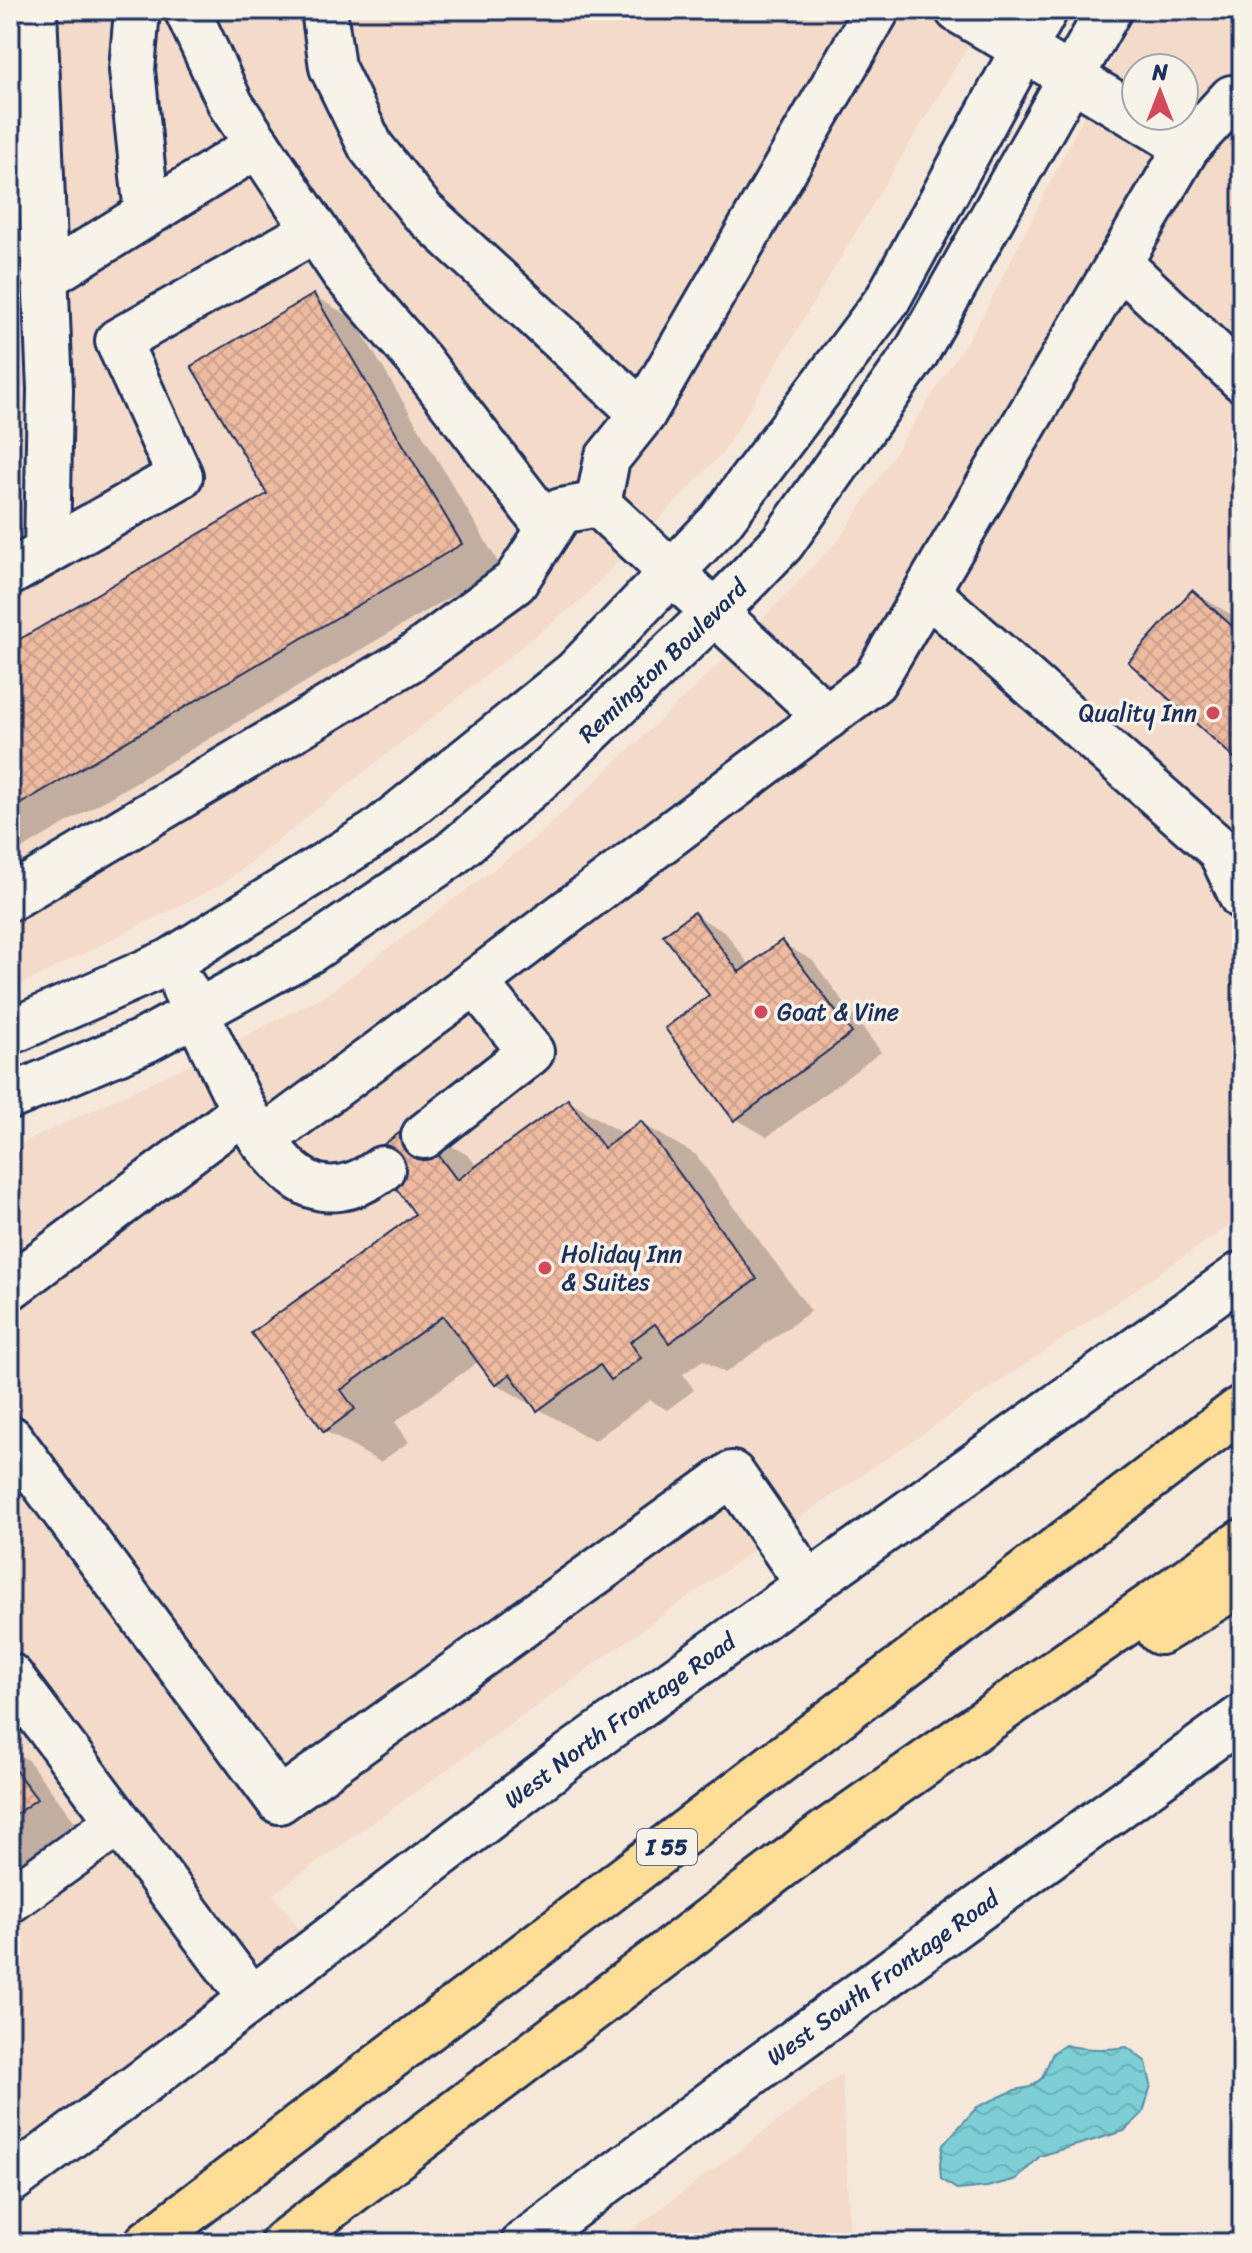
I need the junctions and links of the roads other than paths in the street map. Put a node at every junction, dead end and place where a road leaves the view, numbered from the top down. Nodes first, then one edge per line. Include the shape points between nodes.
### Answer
1 (34, 10) edge
2 (137, 10) edge
3 (187, 10) edge
4 (324, 10) edge
5 (877, 10) edge
6 (958, 10) edge
7 (1045, 10) edge
8 (1109, 10) edge
9 (1024, 48) junction
10 (1071, 77) junction
11 (1242, 103) edge
12 (1120, 106) edge
13 (1162, 132) edge
14 (258, 145) junction
15 (1187, 147) junction
16 (147, 214) junction
17 (315, 230) junction
18 (1119, 263) junction
19 (44, 278) junction
20 (47, 334) junction
21 (118, 341) junction
22 (1242, 379) edge
23 (643, 414) junction
24 (598, 504) junction
25 (549, 529) junction
26 (28, 562) edge
27 (672, 572) junction
28 (927, 592) junction
29 (715, 612) junction
30 (827, 717) junction
31 (1239, 883) edge
32 (10, 898) edge
33 (171, 961) junction
34 (475, 982) junction
35 (196, 1013) junction
36 (10, 1032) edge
37 (10, 1097) edge
38 (253, 1126) junction
39 (424, 1136) dead end
40 (382, 1169) dead end
41 (1242, 1274) edge
42 (10, 1287) edge
43 (1242, 1408) edge
44 (1242, 1415) edge
45 (10, 1438) edge
46 (1187, 1452) junction
47 (1242, 1542) edge
48 (1242, 1582) edge
49 (809, 1585) junction
50 (10, 1676) edge
51 (1242, 1717) edge
52 (119, 1822) junction
53 (825, 1833) junction
54 (10, 1900) edge
55 (252, 1999) junction
56 (10, 2181) edge
57 (147, 2243) edge
58 (283, 2243) edge
59 (524, 2243) edge

1 - 19 street
2 - 16 street via 132,70
3 - 14 street via 231,105
4 - 23 street via 332,67 371,147 409,196
5 - 23 street
6 - 9 street
7 - 9 street
8 - 10 street, Remington Boulevard
9 - 10 street
9 - 27 street via 888,299 720,522
10 - 12 street
10 - 29 street, Remington Boulevard via 916,353 782,543
11 - 15 street via 1232,98
13 - 15 street
14 - 16 street
14 - 17 street
15 - 18 street
16 - 19 street
17 - 21 street
17 - 25 street
18 - 22 street
18 - 28 street
19 - 20 street
20 - 21 street
20 - 26 street via 50,389
21 - 26 street via 180,476
23 - 24 street via 607,459
24 - 25 street via 561,511
24 - 27 street
25 - 32 street via 515,582 409,660
27 - 29 street
27 - 33 street via 575,673 376,833
28 - 30 street via 874,681
28 - 31 street via 1220,850
29 - 30 street
29 - 35 street, Remington Boulevard via 546,773 448,857 309,951
30 - 34 street
33 - 35 street
33 - 36 street
34 - 38 street
34 - 39 street via 531,1052
35 - 37 street, Remington Boulevard via 146,1040
35 - 38 street
38 - 40 street via 295,1176 312,1186 351,1187
38 - 42 street
41 - 49 street, West North Frontage Road
43 - 46 highway
44 - 46 highway, I 55
45 - 49 street via 279,1801 732,1474
46 - 57 highway, I 55
47 - 53 highway
48 - 53 highway
49 - 55 street, West North Frontage Road via 569,1756
50 - 52 street
51 - 59 street, West South Frontage Road
52 - 54 street
52 - 55 street
53 - 58 highway
55 - 56 street, West North Frontage Road

